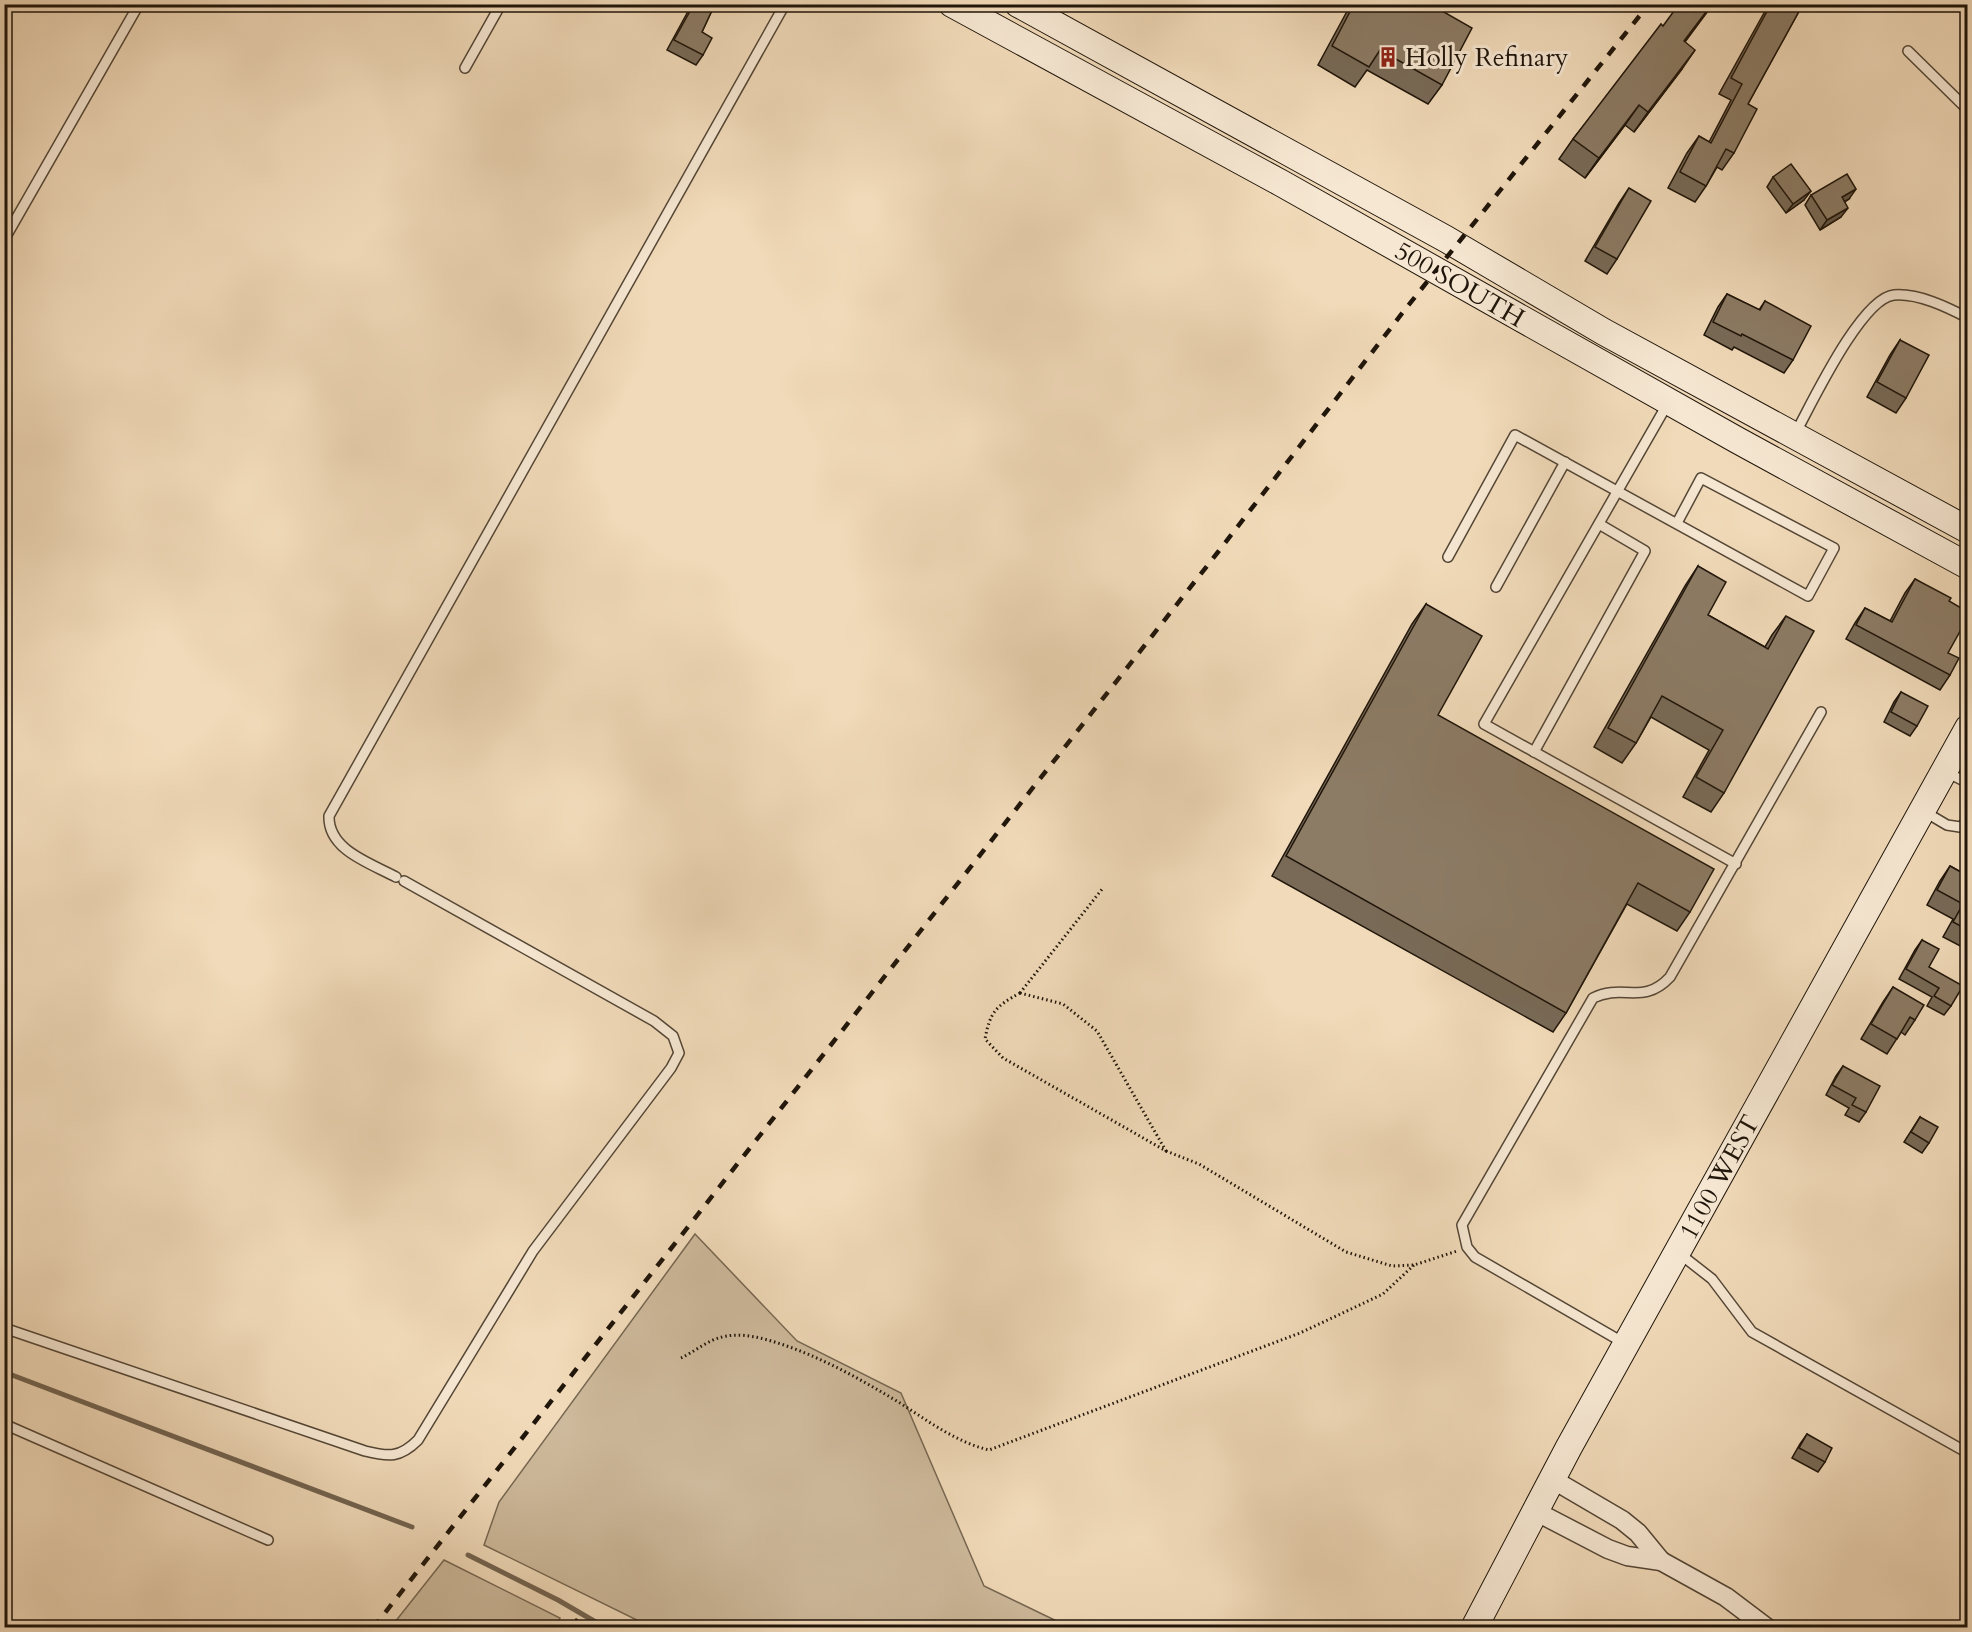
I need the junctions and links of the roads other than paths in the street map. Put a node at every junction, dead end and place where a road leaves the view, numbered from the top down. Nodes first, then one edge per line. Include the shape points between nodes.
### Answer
1 (139, 4) edge
2 (501, 4) edge
3 (785, 4) edge
4 (952, 4) edge
5 (1018, 4) edge
6 (984, 12) edge
7 (1908, 51) dead end
8 (465, 68) dead end
9 (1968, 110) edge
10 (4, 240) edge
11 (1968, 318) edge
12 (1668, 402) junction
13 (1795, 436) junction
14 (1565, 462) junction
15 (1618, 490) junction
16 (1677, 523) junction
17 (1599, 524) junction
18 (1968, 530) edge
19 (1448, 558) dead end
20 (1968, 566) edge
21 (1496, 587) dead end
22 (1821, 712) dead end
23 (1968, 728) edge
24 (1534, 752) junction
25 (1944, 771) junction
26 (1968, 783) edge
27 (1922, 810) junction
28 (1964, 824) edge
29 (1968, 836) edge
30 (1736, 864) junction
31 (1677, 1252) junction
32 (4, 1328) edge
33 (1626, 1344) junction
34 (4, 1424) edge
35 (1968, 1454) edge
36 (1552, 1479) junction
37 (1535, 1511) junction
38 (268, 1540) dead end
39 (1661, 1561) junction
40 (1473, 1628) edge
41 (1767, 1628) edge

1 - 10 lane
2 - 8 lane
3 - 32 lane via 329,816 335,840 672,1035 679,1053 671,1068 533,1251 418,1440 406,1452 391,1457 365,1451
4 - 6 main road, 500 SOUTH
5 - 13 main road, 500 SOUTH
6 - 12 main road, 500 SOUTH
7 - 9 lane
11 - 13 lane via 1908,296 1892,295 1879,300 1848,340
12 - 15 lane
12 - 20 main road, 500 SOUTH
13 - 18 main road, 500 SOUTH
14 - 15 lane
14 - 19 lane via 1515,435
14 - 21 lane
15 - 16 lane
15 - 17 lane
16 - 16 lane via 1701,478 1834,548 1808,596
17 - 24 lane via 1645,551
17 - 24 lane via 1484,724
22 - 30 lane
23 - 25 main road, 1100 WEST
24 - 30 lane
25 - 26 lane
25 - 27 main road, 1100 WEST
27 - 28 lane via 1947,825
27 - 31 main road, 1100 WEST
28 - 29 lane
30 - 33 lane via 1688,948 1659,989 1645,993 1605,992 1593,998 1462,1225 1467,1247 1488,1266
31 - 33 main road, 1100 WEST
31 - 35 lane via 1712,1279 1752,1332
33 - 36 main road, 1100 WEST
34 - 38 lane
36 - 37 main road, 1100 WEST
36 - 39 street via 1638,1533
37 - 39 street via 1608,1549
37 - 40 main road, 1100 WEST
39 - 41 street via 1726,1597

